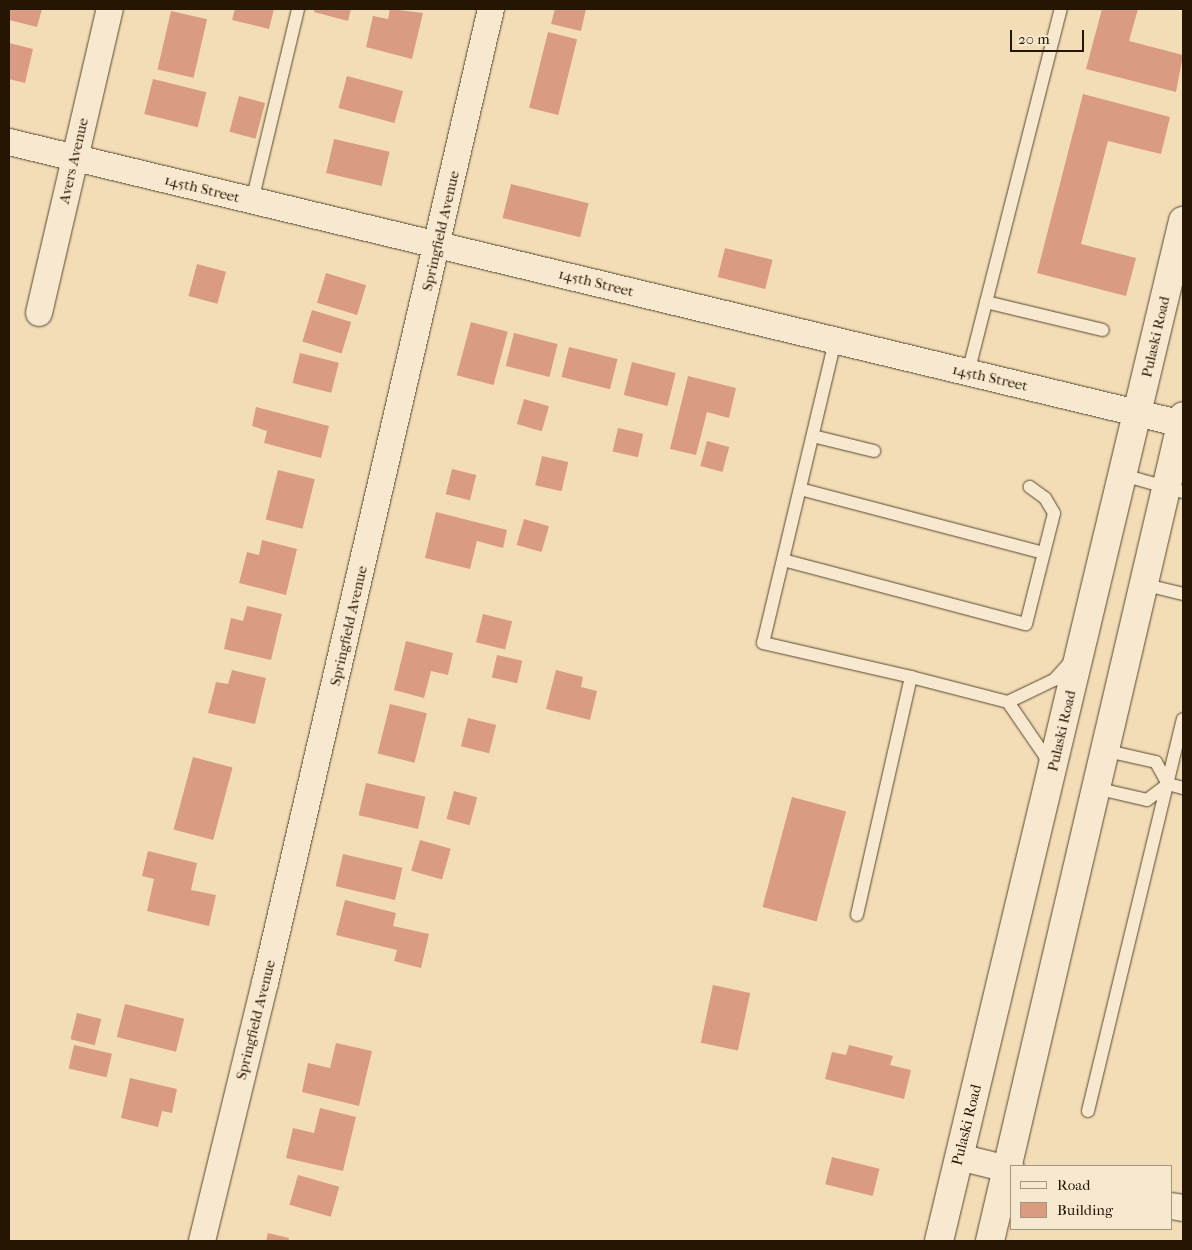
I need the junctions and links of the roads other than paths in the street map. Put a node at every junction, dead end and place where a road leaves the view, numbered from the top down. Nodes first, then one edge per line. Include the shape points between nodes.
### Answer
1 (110, 9) edge
2 (298, 9) edge
3 (491, 9) edge
4 (1060, 9) edge
5 (9, 142) edge
6 (75, 158) junction
7 (252, 201) junction
8 (1183, 221) edge
9 (438, 245) junction
10 (986, 302) junction
11 (39, 313) dead end
12 (1104, 330) dead end
13 (835, 341) junction
14 (968, 373) junction
15 (1138, 413) junction
16 (1183, 421) edge
17 (813, 436) junction
18 (874, 451) dead end
19 (1123, 475) junction
20 (1030, 487) dead end
21 (800, 489) junction
22 (1175, 490) edge
23 (1044, 553) junction
24 (783, 560) junction
25 (1142, 584) junction
26 (1183, 594) edge
27 (1082, 649) junction
28 (911, 677) junction
29 (1008, 702) junction
30 (1183, 718) edge
31 (1103, 750) junction
32 (1050, 780) junction
33 (1168, 784) junction
34 (1095, 788) junction
35 (1183, 788) edge
36 (858, 914) dead end
37 (1088, 1111) dead end
38 (960, 1157) junction
39 (1009, 1169) edge
40 (202, 1241) edge
41 (939, 1241) edge
42 (990, 1241) edge

1 - 6 street, Avers Avenue
2 - 7 lane
3 - 9 street, Springfield Avenue
4 - 10 lane
5 - 6 street, 145th Street
6 - 7 street, 145th Street
6 - 11 street, Avers Avenue
7 - 9 street, 145th Street
8 - 15 main road, Pulaski Road
9 - 13 street, 145th Street
9 - 40 street, Springfield Avenue
10 - 12 lane
10 - 14 lane
13 - 14 street, 145th Street
13 - 17 lane
14 - 15 street, 145th Street
15 - 16 street, 145th Street
15 - 19 main road, Pulaski Road
16 - 22 main road
17 - 18 lane
17 - 21 lane
19 - 22 lane
19 - 27 main road, Pulaski Road
20 - 23 lane via 1045,498 1054,513
21 - 23 lane
21 - 24 lane
22 - 25 main road
23 - 24 lane via 1026,624
24 - 28 lane via 763,643
25 - 26 lane
25 - 31 main road
27 - 29 lane via 1054,680
27 - 32 main road, Pulaski Road
28 - 29 lane
28 - 36 lane
29 - 32 lane via 1045,756
30 - 33 lane
31 - 33 lane via 1156,762
31 - 34 main road
32 - 38 main road, Pulaski Road
33 - 34 lane via 1147,800
33 - 35 lane
33 - 37 lane
34 - 39 main road
38 - 39 street
38 - 41 main road, Pulaski Road
39 - 42 main road

